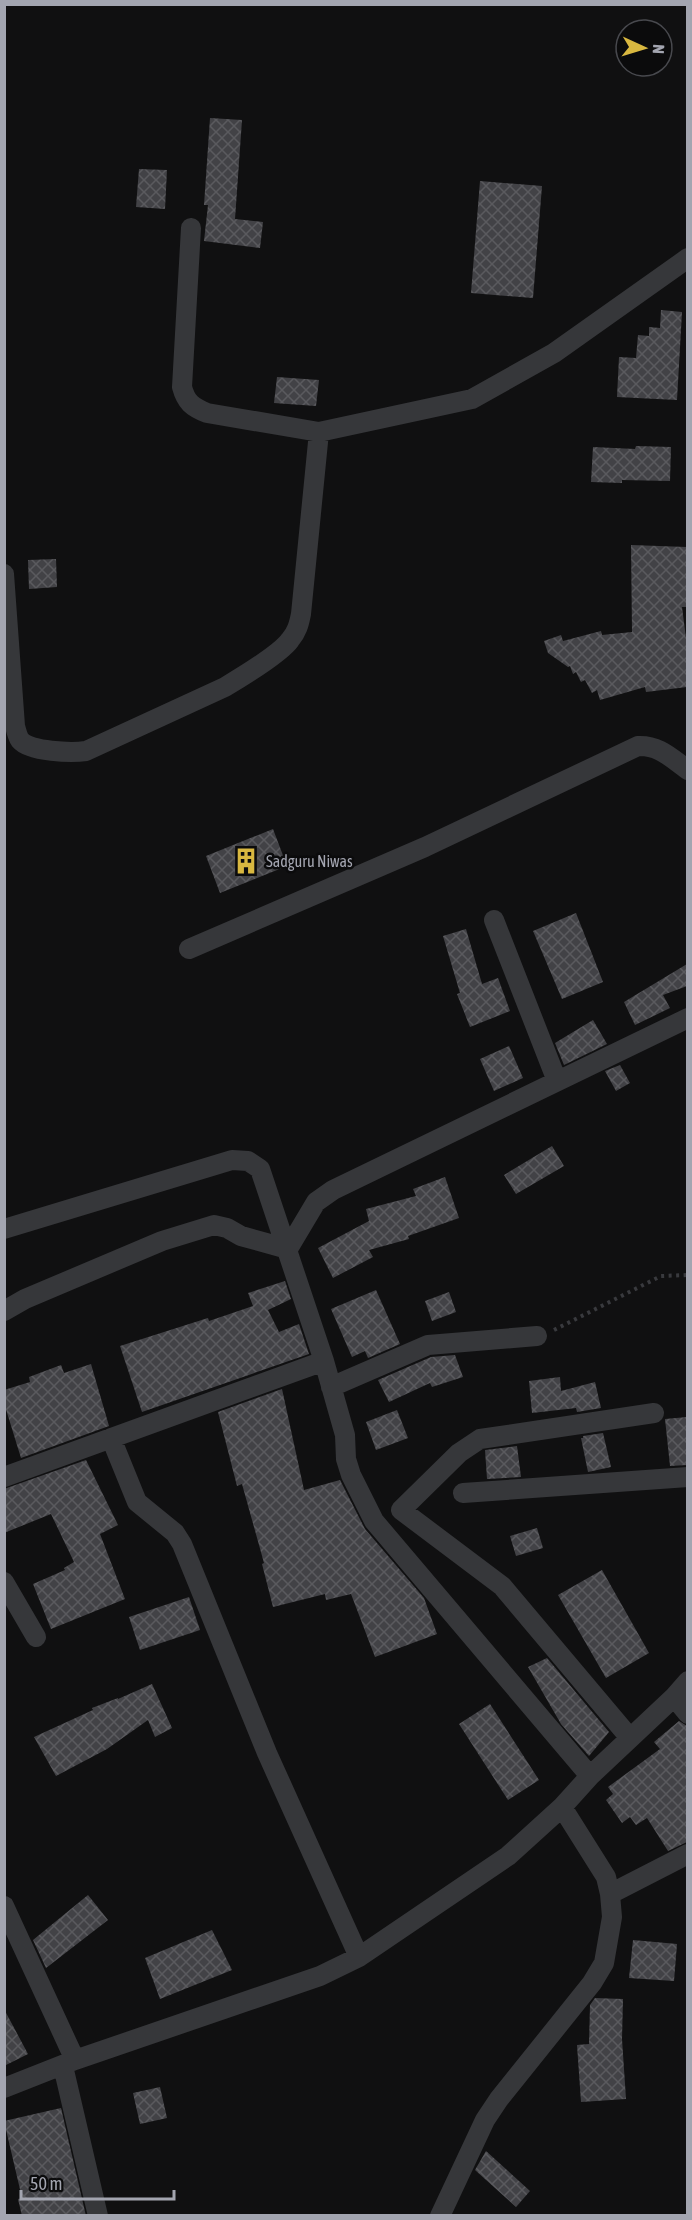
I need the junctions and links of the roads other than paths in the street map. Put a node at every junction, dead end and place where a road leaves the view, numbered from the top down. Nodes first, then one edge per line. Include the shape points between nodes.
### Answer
1 (191, 228) dead end
2 (687, 258) edge
3 (319, 432) junction
4 (4, 574) edge
5 (687, 770) edge
6 (494, 920) dead end
7 (189, 949) dead end
8 (687, 1018) edge
9 (557, 1081) junction
10 (4, 1229) edge
11 (288, 1249) junction
12 (4, 1311) edge
13 (537, 1336) road end
14 (324, 1361) junction
15 (331, 1387) junction
16 (654, 1413) dead end
17 (111, 1438) junction
18 (4, 1477) edge
19 (687, 1477) edge
20 (464, 1493) dead end
21 (4, 1582) edge
22 (36, 1637) dead end
23 (687, 1681) edge
24 (674, 1697) junction
25 (687, 1714) edge
26 (630, 1738) junction
27 (590, 1776) junction
28 (562, 1807) junction
29 (687, 1854) edge
30 (610, 1894) junction
31 (4, 1906) edge
32 (359, 1957) junction
33 (69, 2063) junction
34 (4, 2088) edge
35 (98, 2216) edge
36 (440, 2216) edge

1 - 3 street via 182,387 185,400 207,413
2 - 3 street via 554,353 472,399
3 - 4 street via 301,614 298,629 289,642 225,687 86,751 72,753 31,746 20,740 15,726
5 - 7 street via 662,751 638,746 425,847
6 - 9 street
8 - 9 street
9 - 11 street via 333,1190 316,1202
10 - 11 street via 232,1160 248,1161 260,1169
11 - 12 street via 214,1225 162,1240
11 - 14 street
13 - 15 street via 428,1345
14 - 15 street
14 - 17 street
15 - 27 street via 345,1435 351,1475 374,1521
16 - 26 street via 480,1439 401,1510 502,1586
17 - 18 street
17 - 32 street via 137,1502 175,1533 182,1544 267,1753
19 - 20 street
21 - 22 street
23 - 24 street
24 - 25 street
24 - 26 street
26 - 27 street
27 - 28 street
28 - 30 street via 606,1877
28 - 32 street via 508,1856
29 - 30 street
30 - 36 street via 612,1917 604,1963 498,2099
31 - 33 street
32 - 33 street via 320,1976
33 - 34 street
33 - 35 street

